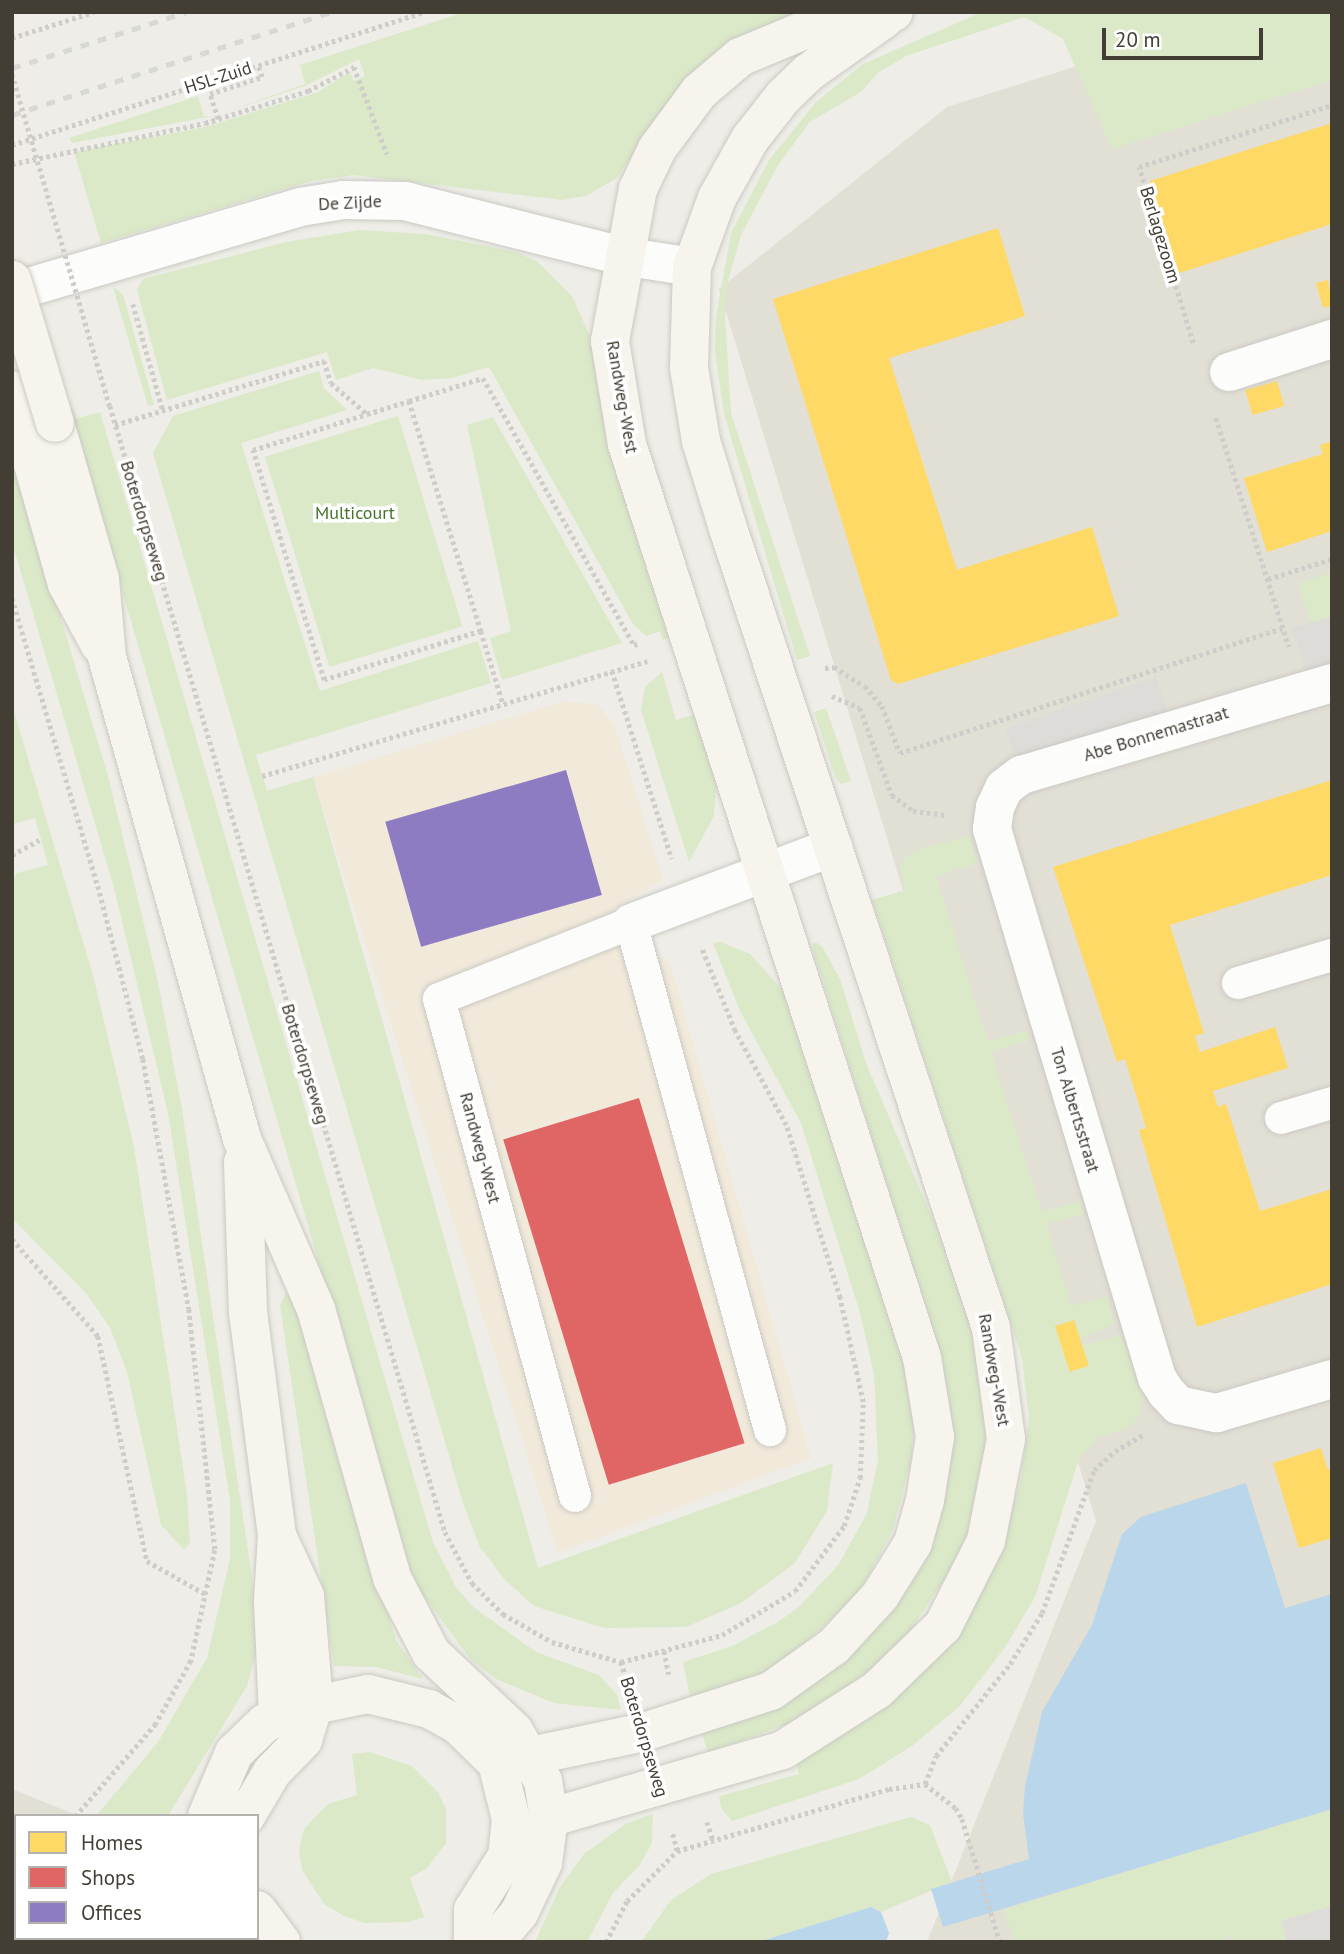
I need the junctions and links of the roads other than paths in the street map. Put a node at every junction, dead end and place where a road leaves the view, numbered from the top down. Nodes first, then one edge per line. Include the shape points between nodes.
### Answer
1 (893, 13) edge
2 (622, 256) junction
3 (692, 267) junction
4 (12, 280) edge
5 (12, 292) edge
6 (1332, 339) edge
7 (1216, 374) road end
8 (12, 390) edge
9 (40, 427) junction
10 (1318, 687) edge
11 (995, 807) joint
12 (833, 847) junction
13 (766, 871) junction
14 (631, 923) junction
15 (1332, 955) edge
16 (1238, 983) dead end
17 (1332, 1103) edge
18 (1281, 1118) dead end
19 (242, 1139) junction
20 (1332, 1379) edge
21 (770, 1430) dead end
22 (575, 1496) dead end
23 (277, 1535) junction
24 (313, 1703) junction
25 (278, 1717) junction
26 (514, 1759) junction
27 (208, 1814) edge
28 (247, 1814) edge
29 (549, 1818) junction
30 (259, 1912) edge
31 (281, 1942) edge
32 (473, 1942) edge
33 (495, 1942) edge

1 - 2 main road, Randweg-West via 812,27 740,57 699,92 657,149 643,179
1 - 3 main road, Randweg-West via 809,72 775,107 750,139 717,198
2 - 3 street, De Zijde
2 - 5 street, De Zijde via 405,201 343,200 310,205
2 - 13 main road, Randweg-West via 610,341 627,444
3 - 12 main road, Randweg-West via 689,368 701,441
4 - 9 main road, bridge
6 - 7 street
8 - 9 main road
9 - 19 main road via 100,579 107,657
10 - 11 street, Abe Bonnemastraat via 1021,775 1004,788
11 - 20 street, Ton Albertsstraat via 992,829 998,861 1157,1378 1178,1405 1217,1413
12 - 13 street, Randweg-West
12 - 29 main road, Randweg-West via 991,1328 1006,1439 986,1541 943,1626 877,1690 783,1750
13 - 14 street, Randweg-West
13 - 26 main road, Randweg-West via 922,1358 935,1437 913,1543 880,1596 834,1646 771,1691 644,1732
14 - 21 lane
14 - 22 lane, Randweg-West via 439,999
15 - 16 lane
17 - 18 lane
19 - 23 main road via 248,1312
19 - 26 main road via 316,1309 402,1604 431,1653 497,1712
23 - 24 main road via 305,1596
23 - 25 main road via 273,1601
24 - 25 main road
24 - 26 main road via 368,1694 429,1709
24 - 28 main road via 303,1740 272,1772
25 - 27 main road via 265,1723 234,1753
26 - 29 main road via 542,1780
26 - 32 main road via 507,1856 473,1910
29 - 33 main road via 533,1889
30 - 31 main road

